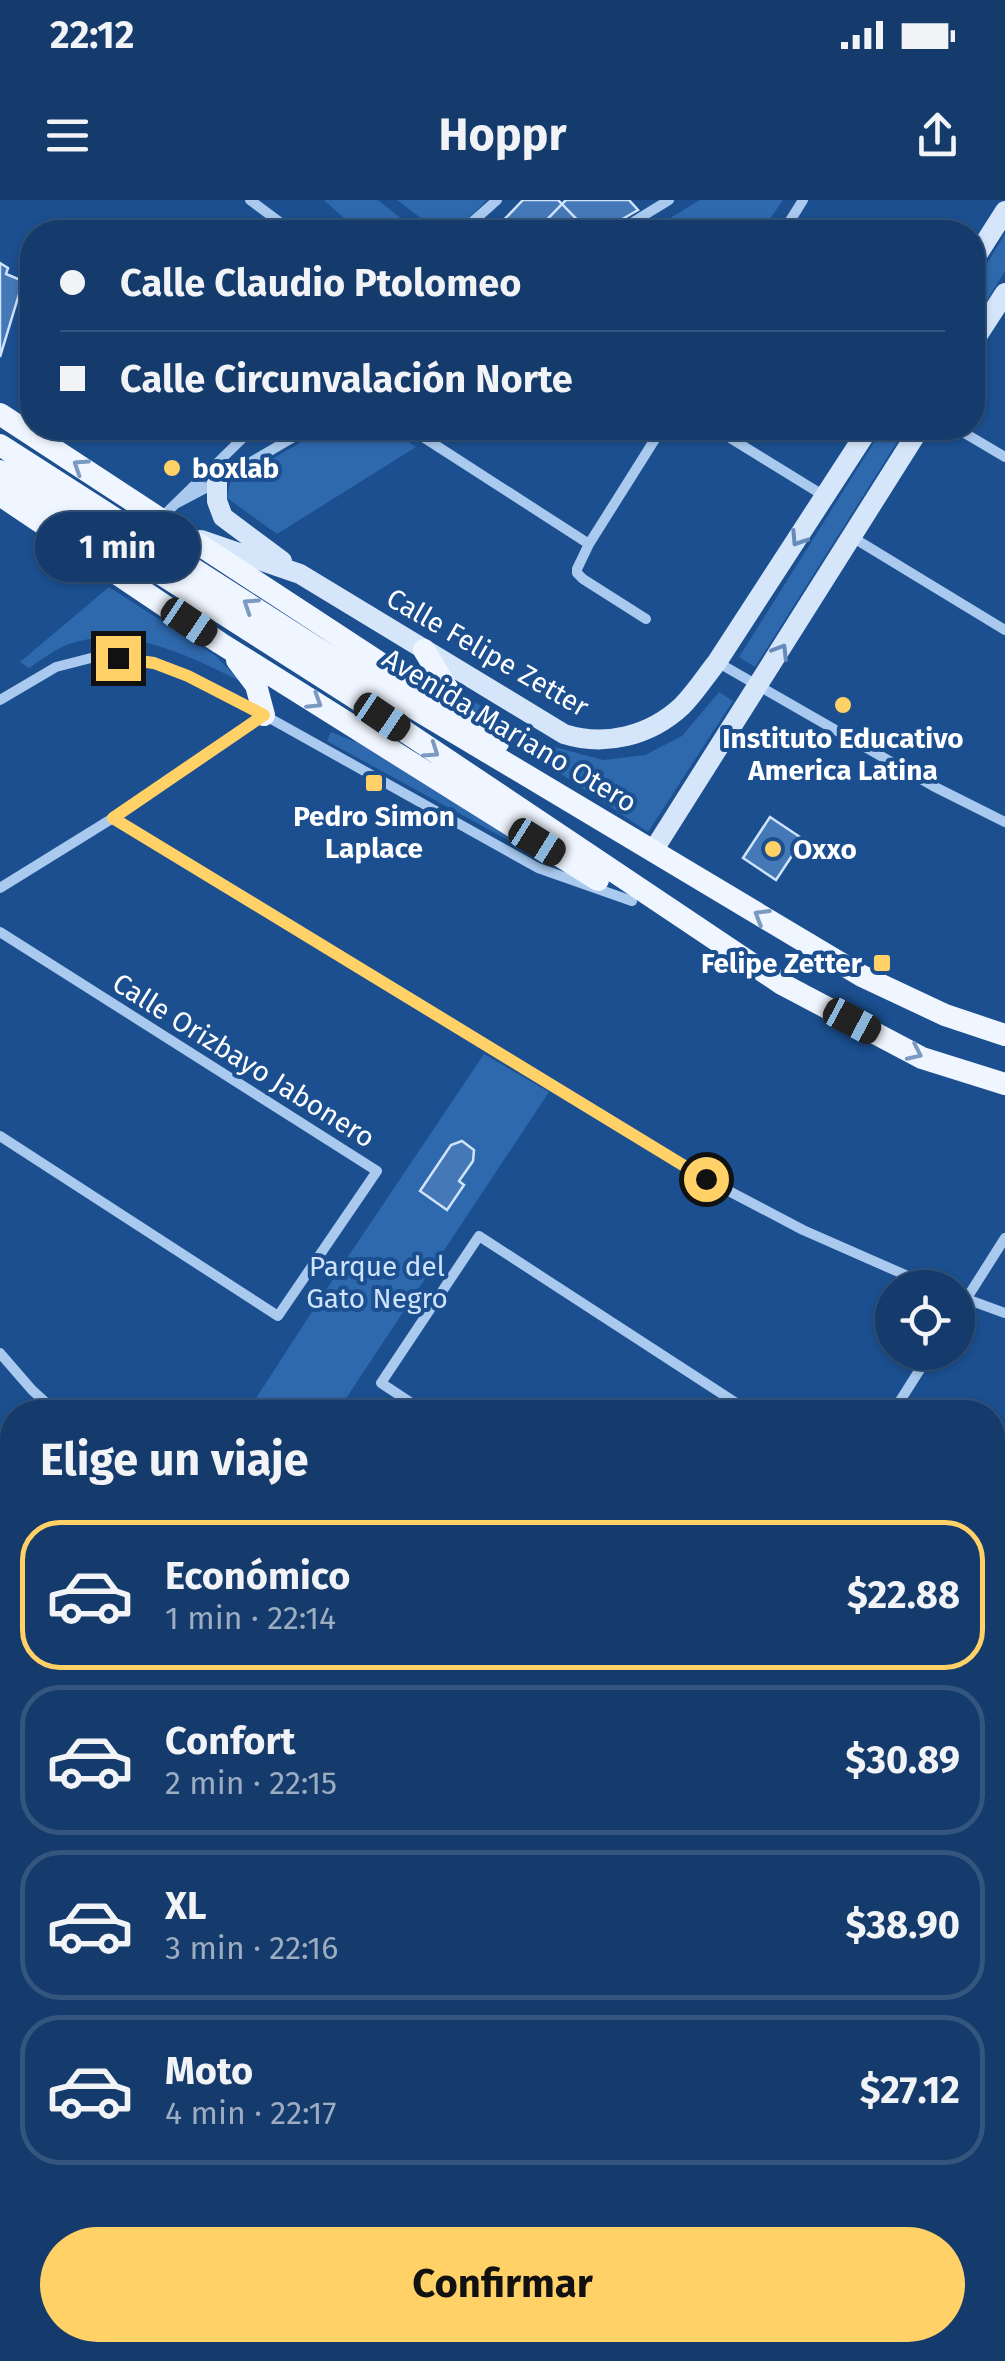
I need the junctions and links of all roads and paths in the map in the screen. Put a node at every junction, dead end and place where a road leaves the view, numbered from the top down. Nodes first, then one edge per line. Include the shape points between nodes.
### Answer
1 (250, 200) edge
2 (497, 200) edge
3 (669, 200) edge
4 (1005, 211) edge
5 (277, 220) edge
6 (474, 220) edge
7 (636, 220) edge
8 (985, 243) edge
9 (1005, 293) edge
10 (985, 324) edge
11 (45, 440) edge
12 (240, 440) edge
13 (288, 440) edge
14 (428, 440) edge
15 (654, 440) edge
16 (733, 440) edge
17 (862, 440) edge
18 (913, 440) edge
19 (976, 440) edge
20 (0, 446) edge
21 (1005, 457) edge
22 (0, 471) edge
23 (217, 482) junction
24 (0, 494) edge
25 (826, 498) junction
26 (168, 511) junction
27 (180, 533) junction
28 (852, 537) junction
29 (589, 544) junction
30 (300, 574) junction
31 (646, 619) dead end
32 (1005, 630) edge
33 (220, 643) junction
34 (424, 650) junction
35 (717, 662) junction
36 (357, 686) junction
37 (758, 687) junction
38 (0, 700) edge
39 (264, 715) junction
40 (467, 720) junction
41 (597, 816) junction
42 (113, 818) junction
43 (1005, 822) edge
44 (654, 851) junction
45 (0, 888) edge
46 (632, 901) junction
47 (687, 922) junction
48 (0, 932) edge
49 (1005, 1035) edge
50 (1005, 1084) edge
51 (0, 1136) edge
52 (1005, 1238) edge
53 (894, 1270) edge
54 (975, 1279) edge
55 (975, 1303) edge
56 (1005, 1313) edge
57 (0, 1353) edge
58 (920, 1370) edge
59 (45, 1400) edge
60 (406, 1400) edge
61 (732, 1400) edge
62 (901, 1400) edge

1 - 5 street
2 - 6 street
3 - 7 street
4 - 8 main road
9 - 10 main road
26 -> 11 main road
12 - 26 street
13 - 23 street
14 - 29 street
15 - 29 street
16 - 25 street
17 - 25 main road, Calle Felipe Zetter
18 - 28 main road
19 - 21 street
36 -> 20 main road, Avenida Mariano Otero
22 - 36 main road, Avenida Mariano Otero
23 - 26 street
23 - 30 main road via 223,516
24 - 33 main road
25 -> 35 main road, Calle Felipe Zetter
26 - 27 main road
27 - 30 main road, Calle Felipe Zetter
27 - 40 main road
28 - 32 street
37 -> 28 main road
29 - 31 street via 577,574
30 - 34 main road, Calle Felipe Zetter
33 - 39 main road via 256,685
33 -> 46 main road
34 - 35 main road, Calle Felipe Zetter via 564,734 588,740 652,727 681,707
34 - 40 main road
35 - 37 street
36 - 41 main road, Avenida Mariano Otero
36 -> 47 main road, Avenida Mariano Otero
37 - 43 street
37 - 44 main road
38 - 39 street via 56,667 118,658 188,676
39 - 42 street
39 - 46 street via 538,868
40 - 41 main road
41 - 44 main road, Avenida Mariano Otero
42 - 45 street
42 - 53 street via 706,1179
49 -> 44 main road, Avenida Mariano Otero via 862,976
46 - 47 main road
47 -> 50 main road, Avenida Mariano Otero via 782,984 922,1058
48 - 51 street, Calle Orizbayo Jabonero via 377,1171 278,1316
52 - 54 street
55 - 56 street
57 - 59 street
58 - 62 street
60 - 61 street via 381,1384 479,1236

